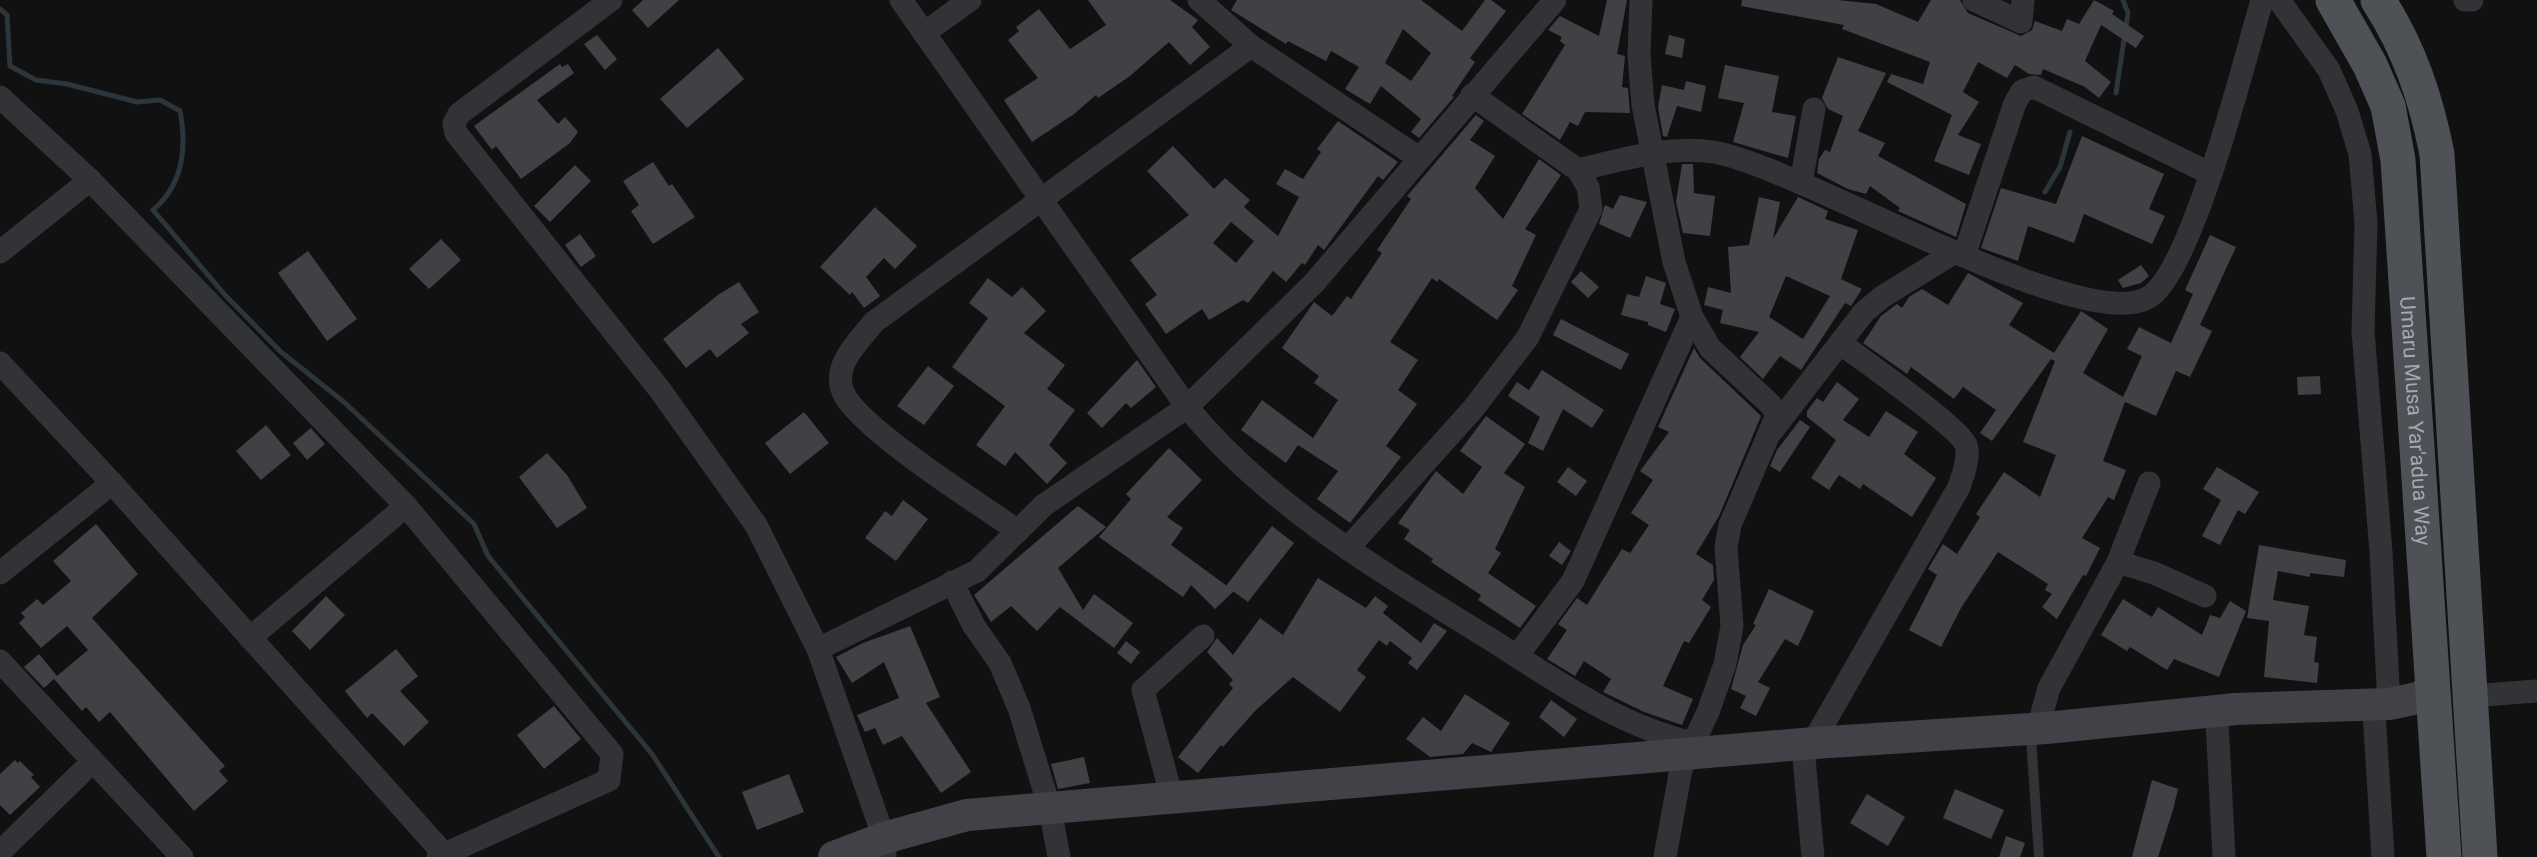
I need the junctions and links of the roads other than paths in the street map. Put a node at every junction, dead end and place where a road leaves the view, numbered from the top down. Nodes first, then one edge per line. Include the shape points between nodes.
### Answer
1 (611, 0) edge
2 (901, 0) edge
3 (970, 0) edge
4 (1199, 0) edge
5 (1555, 0) edge
6 (1641, 0) edge
7 (1974, 0) edge
8 (2023, 0) edge
9 (2262, 0) edge
10 (2279, 0) edge
11 (2333, 0) edge
12 (2378, 0) edge
13 (2465, 0) edge
14 (2472, 0) edge
15 (924, 33) junction
16 (1251, 46) junction
17 (1472, 95) junction
18 (0, 97) edge
19 (1814, 109) dead end
20 (1652, 154) junction
21 (1419, 158) junction
22 (1578, 170) junction
23 (2211, 174) junction
24 (90, 180) junction
25 (1801, 183) junction
26 (1040, 198) junction
27 (0, 252) edge
28 (1960, 254) junction
29 (1692, 317) junction
30 (1840, 343) junction
31 (0, 363) edge
32 (1187, 407) junction
33 (1772, 431) junction
34 (112, 483) junction
35 (2150, 483) dead end
36 (406, 506) junction
37 (1018, 531) junction
38 (1349, 547) junction
39 (2118, 562) junction
40 (0, 573) edge
41 (952, 582) junction
42 (2205, 596) dead end
43 (1203, 636) dead end
44 (250, 638) junction
45 (818, 649) junction
46 (1517, 656) junction
47 (0, 661) edge
48 (2537, 691) edge
49 (2470, 696) junction
50 (2434, 704) junction
51 (2381, 708) junction
52 (2217, 722) junction
53 (2038, 733) junction
54 (1809, 750) junction
55 (1688, 755) junction
56 (82, 772) dead end
57 (1172, 798) junction
58 (1051, 817) junction
59 (0, 852) edge
60 (884, 852) edge
61 (441, 856) edge
62 (182, 857) edge
63 (834, 857) edge
64 (1059, 857) edge
65 (1665, 857) edge
66 (1813, 857) edge
67 (2039, 857) edge
68 (2224, 857) edge
69 (2383, 857) edge
70 (2444, 857) edge
71 (2480, 857) edge

1 - 45 street via 459,114 454,123 456,133 660,390 748,514
2 - 15 street
3 - 15 street
4 - 16 street
5 - 17 street
6 - 20 street via 1643,105
7 - 8 street via 2021,22
9 - 23 street
10 - 51 street via 2329,70 2360,154 2366,223 2362,331 2381,552
11 - 50 main road, Umaru Musa Yar'adua Way via 2388,106 2399,160
12 - 49 main road, Umaru Musa Yar'adua Way via 2411,61 2428,108 2437,154
13 - 14 street
15 - 26 street
16 - 21 street
16 - 26 street
17 - 21 street
17 - 22 street
18 - 24 street
19 - 25 street
20 - 22 street
20 - 25 street via 1714,152
20 - 29 street via 1674,262
21 - 32 street via 1314,283
22 - 38 street via 1588,187 1591,209 1528,337 1473,409
23 - 28 street via 2166,282 2151,297 2128,305 2061,293
23 - 28 street via 2034,87 2022,91 2015,103
24 - 27 street
24 - 36 street
25 - 28 street
26 - 32 street
26 - 37 street via 874,322 843,362 842,390 862,420
28 - 30 street via 1882,296
29 - 33 street via 1710,348 1771,405 1777,415
29 - 46 street via 1573,581
30 - 33 street
30 - 54 street via 1950,428 1966,446 1966,456 1959,487
31 - 34 street
32 - 37 street via 1044,505
32 - 38 street via 1218,445 1285,504
33 - 55 street via 1730,525 1726,547 1732,626 1720,676
34 - 40 street
34 - 44 street
35 - 39 street
36 - 44 street
36 - 61 street via 612,754 609,780
37 - 41 street via 977,571
38 - 46 street
39 - 42 street
39 - 53 street via 2049,688
41 - 45 street
41 - 58 street via 974,626 1000,663 1019,708
43 - 57 street via 1143,690
44 - 61 street
45 - 60 street
46 - 55 street
47 - 62 street
48 - 49 street
49 - 71 main road, Umaru Musa Yar'adua Way
50 - 51 main road via 2418,698
50 - 70 main road, Umaru Musa Yar'adua Way
51 - 52 main road
51 - 53 main road via 2236,709
51 - 69 street
52 - 53 main road
52 - 68 street
53 - 54 main road
53 - 67 lane
54 - 55 main road
54 - 66 street
55 - 57 main road
55 - 58 main road
55 - 65 street
56 - 59 street
57 - 58 main road
58 - 60 main road
58 - 64 street
60 - 63 main road

